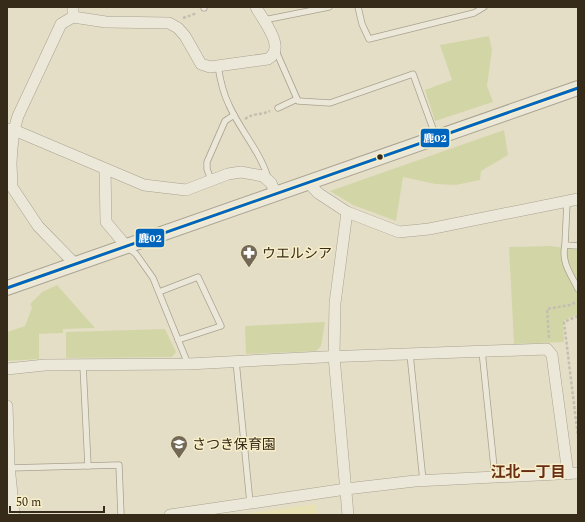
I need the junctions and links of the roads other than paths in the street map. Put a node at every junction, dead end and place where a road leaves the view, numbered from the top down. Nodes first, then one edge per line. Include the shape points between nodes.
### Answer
1 (256, 7) edge
2 (329, 7) edge
3 (358, 7) edge
4 (484, 7) edge
5 (73, 12) edge
6 (264, 20) junction
7 (276, 50) junction
8 (218, 66) junction
9 (578, 88) edge
10 (297, 99) junction
11 (278, 108) road end
12 (234, 115) junction
13 (10, 130) edge
14 (437, 138) junction
15 (105, 169) junction
16 (268, 179) junction
17 (211, 180) junction
18 (308, 182) junction
19 (276, 194) junction
20 (573, 201) edge
21 (347, 212) junction
22 (565, 245) junction
23 (578, 246) edge
24 (126, 247) junction
25 (75, 264) junction
26 (7, 288) edge
27 (578, 290) edge
28 (159, 292) junction
29 (178, 340) junction
30 (482, 351) junction
31 (410, 354) junction
32 (334, 356) junction
33 (236, 361) junction
34 (188, 364) junction
35 (83, 365) junction
36 (7, 369) edge
37 (7, 406) edge
38 (8, 433) edge
39 (9, 466) edge
40 (88, 466) junction
41 (573, 473) edge
42 (495, 477) junction
43 (422, 481) junction
44 (346, 489) junction
45 (250, 503) junction
46 (14, 515) edge
47 (121, 515) edge
48 (171, 515) edge
49 (348, 515) edge

1 - 6 street
2 - 6 lane
3 - 4 lane via 369,39 474,13
5 - 8 street via 106,22 169,23 185,36 201,64
5 - 13 street via 61,24
6 - 7 street via 276,42
7 - 8 street via 268,59
7 - 10 lane
8 - 12 lane via 219,77
9 - 14 street
10 - 11 lane
10 - 14 lane via 330,103 413,74
12 - 16 lane via 264,167
12 - 17 lane via 225,121 207,162
13 - 15 street
13 - 25 street via 12,186 38,226
14 - 18 street
15 - 17 street via 144,185 186,190
15 - 24 street via 106,222
16 - 17 street via 253,173 240,172
16 - 19 street
18 - 19 street
18 - 21 street via 318,193
19 - 24 street
20 - 21 street via 429,229 399,232
20 - 22 lane
21 - 32 street via 335,303
22 - 23 lane
22 - 27 lane via 564,260
24 - 25 street
24 - 28 lane via 136,254
25 - 26 street
28 - 29 lane
28 - 29 lane via 198,277 221,326
29 - 34 lane
30 - 31 street
30 - 41 street via 547,349 552,355
30 - 42 lane
31 - 32 street
31 - 43 lane
32 - 33 street
32 - 44 street
33 - 34 street
33 - 45 lane
34 - 35 street
35 - 36 street
35 - 40 lane
37 - 38 street
38 - 39 street
39 - 40 lane
39 - 46 street
40 - 47 lane via 119,465
41 - 42 street
42 - 43 street
43 - 44 street
44 - 45 street
44 - 49 street
45 - 48 street

